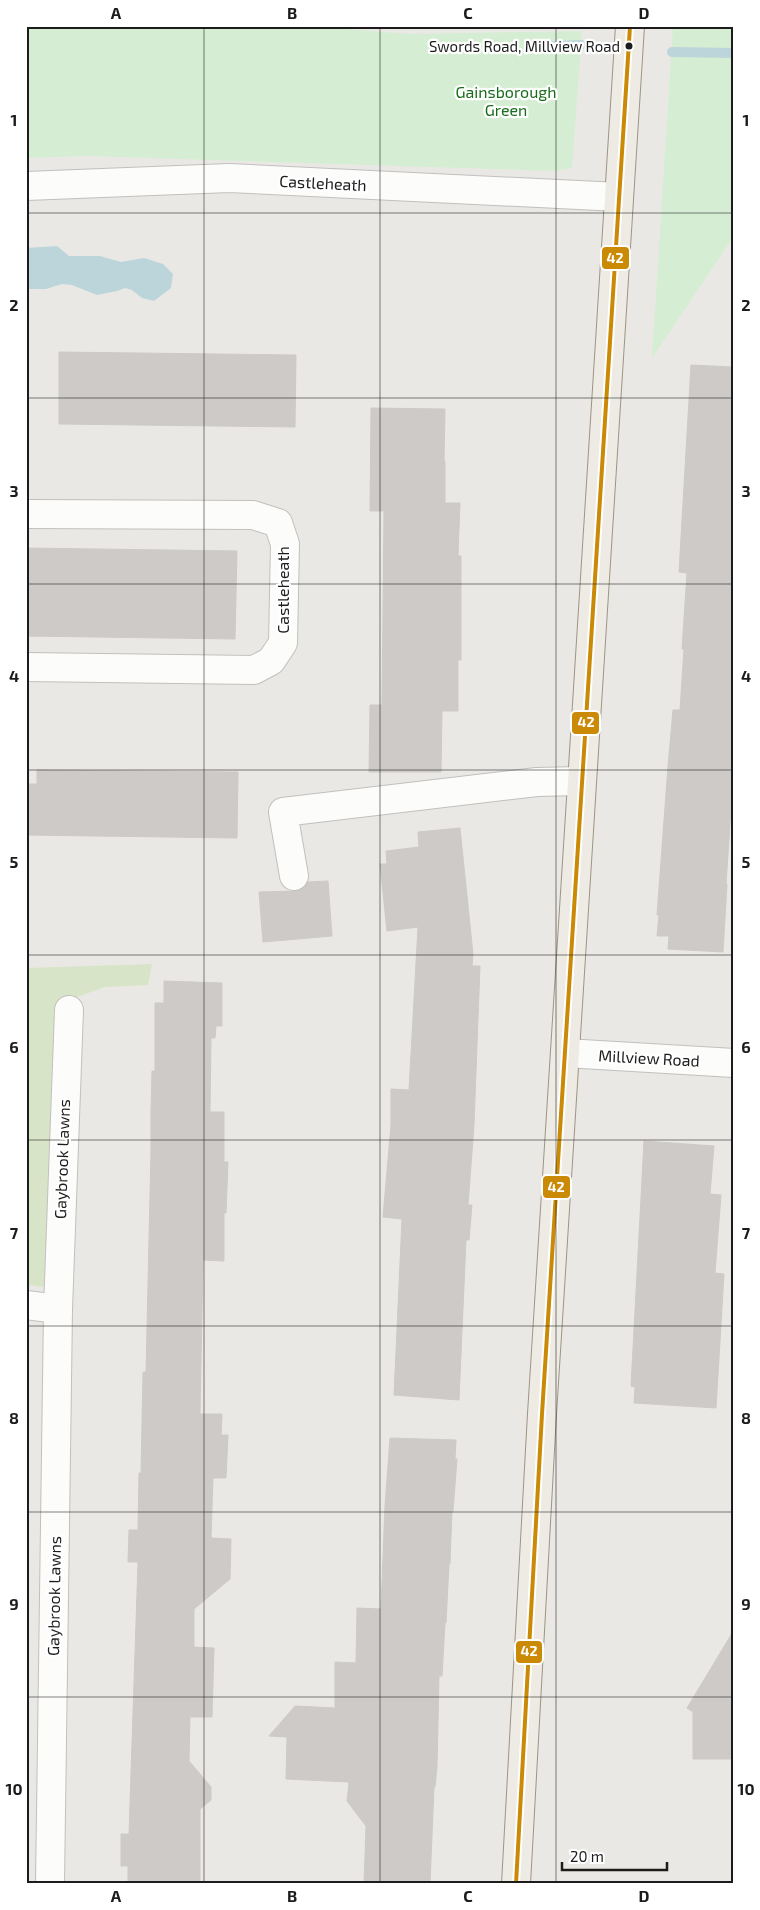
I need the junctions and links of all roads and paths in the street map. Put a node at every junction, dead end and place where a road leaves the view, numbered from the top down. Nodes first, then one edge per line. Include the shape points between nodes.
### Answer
1 (630, 26) edge
2 (26, 186) edge
3 (619, 197) junction
4 (26, 514) edge
5 (26, 666) edge
6 (581, 781) junction
7 (294, 876) dead end
8 (68, 1010) dead end
9 (565, 1053) junction
10 (734, 1063) edge
11 (26, 1305) edge
12 (58, 1309) junction
13 (50, 1884) edge
14 (516, 1884) edge

1 - 3 main road
2 - 3 street, Castleheath via 230,178
3 - 6 main road
4 - 5 street, Castleheath via 253,515 278,522 285,544 283,643 271,661 254,670
6 - 7 street via 538,782 283,812
6 - 9 main road
8 - 12 street, Gaybrook Lawns
9 - 10 street, Millview Road
9 - 14 main road
11 - 12 street
12 - 13 street, Gaybrook Lawns

